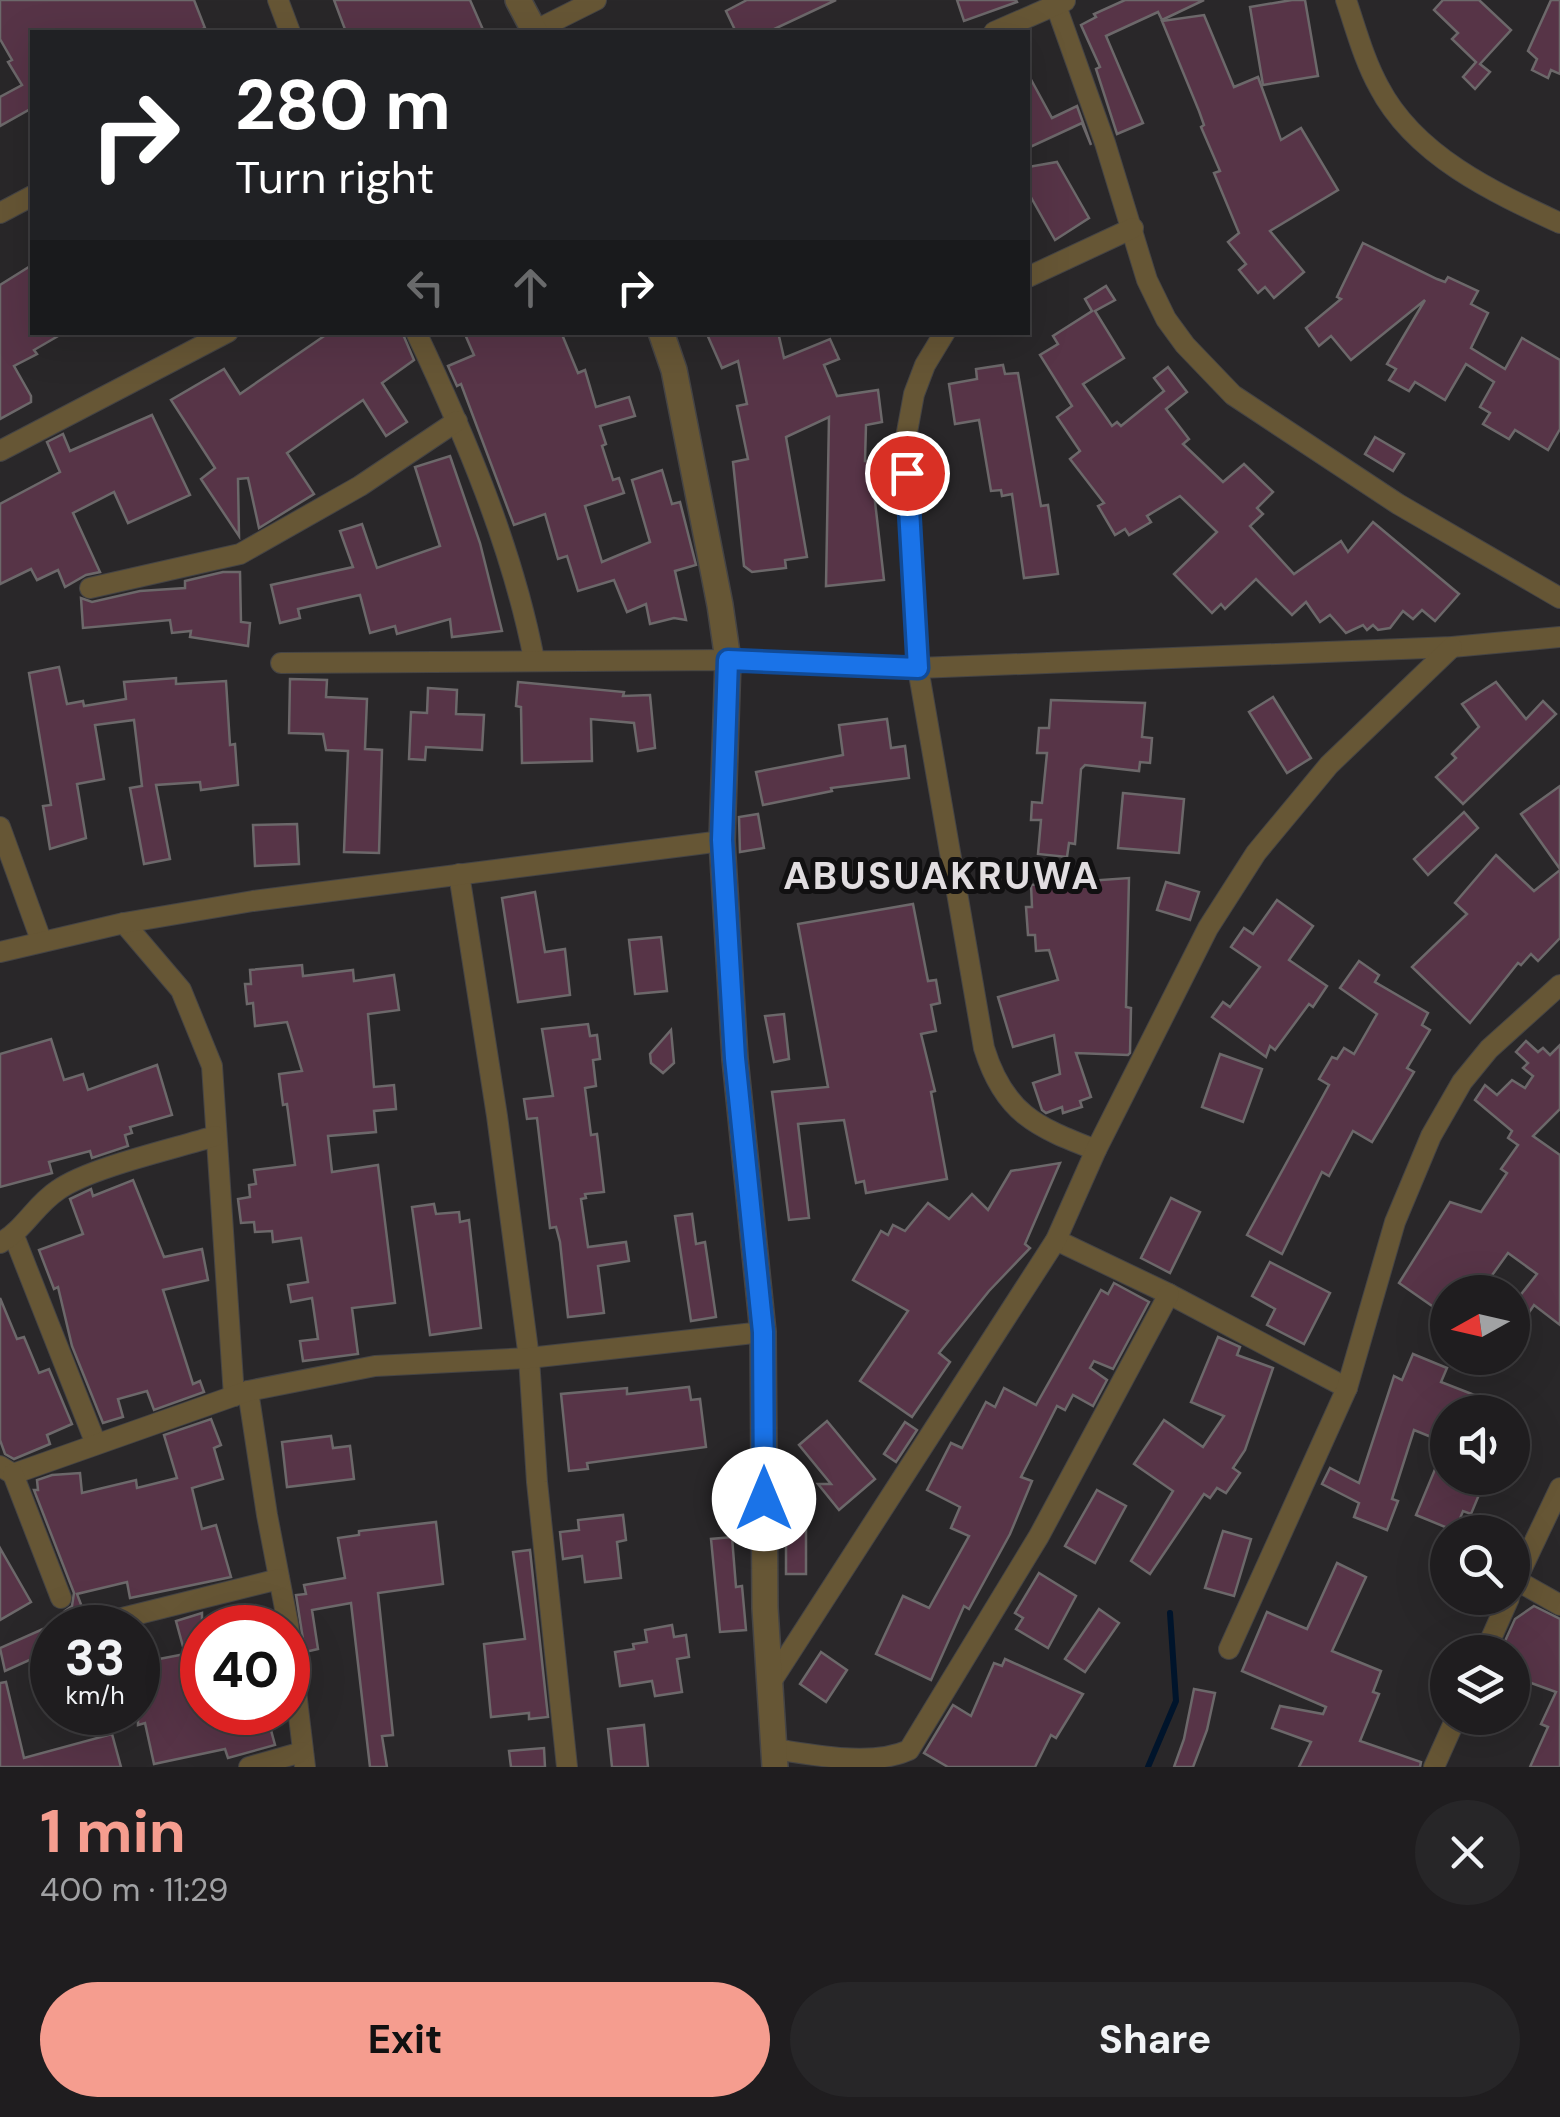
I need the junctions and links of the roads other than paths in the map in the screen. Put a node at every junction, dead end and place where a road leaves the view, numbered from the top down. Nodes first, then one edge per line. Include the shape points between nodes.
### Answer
1 (278, 0) edge
2 (518, 0) edge
3 (596, 0) edge
4 (1346, 0) edge
5 (1059, 2) edge
6 (289, 30) edge
7 (534, 30) edge
8 (539, 30) edge
9 (998, 30) edge
10 (30, 197) edge
11 (0, 213) edge
12 (1560, 224) edge
13 (1133, 228) junction
14 (1030, 276) edge
15 (222, 335) edge
16 (417, 335) edge
17 (662, 335) edge
18 (942, 335) edge
19 (457, 421) junction
20 (0, 450) edge
21 (90, 588) dead end
22 (1560, 598) edge
23 (1560, 637) edge
24 (1452, 646) junction
25 (534, 659) junction
26 (728, 660) junction
27 (280, 664) dead end
28 (918, 668) junction
29 (0, 827) edge
30 (722, 840) junction
31 (459, 874) junction
32 (124, 922) junction
33 (41, 940) junction
34 (0, 952) edge
35 (1560, 985) edge
36 (215, 1136) junction
37 (1096, 1150) junction
38 (7, 1239) edge
39 (1056, 1240) junction
40 (1169, 1294) junction
41 (763, 1332) junction
42 (529, 1358) junction
43 (1346, 1388) junction
44 (241, 1393) junction
45 (96, 1444) junction
46 (6, 1470) edge
47 (1560, 1488) edge
48 (1530, 1551) edge
49 (279, 1579) junction
50 (1530, 1595) edge
51 (61, 1598) dead end
52 (1560, 1605) edge
53 (160, 1609) edge
54 (1229, 1649) dead end
55 (769, 1684) junction
56 (1448, 1735) edge
57 (774, 1758) edge
58 (303, 1760) edge
59 (249, 1767) edge
60 (566, 1767) edge
61 (1434, 1767) edge

1 - 6 street
2 - 7 street
3 - 8 street
4 - 12 street via 1380,89 1415,136 1480,184
5 - 9 street
5 - 13 street
10 - 11 street
13 - 14 street
13 - 22 street via 1166,319 1233,395 1398,504
15 - 20 street
16 - 19 street
17 - 26 street
18 - 28 street via 914,394 905,443
19 - 21 street via 240,554
19 - 25 street via 520,596
23 - 24 street
24 - 28 street
24 - 37 street via 1329,765 1256,853 1208,928
25 - 26 street
25 - 27 street
26 - 28 street
26 - 30 street
28 - 37 street via 991,1069 1003,1092 1037,1125
29 - 33 street
30 - 31 street
30 - 41 street via 735,1058
31 - 32 street
31 - 42 street
32 - 33 street
32 - 36 street via 181,990 212,1066
33 - 34 street
35 - 43 street via 1488,1049 1431,1136 1395,1222
36 - 38 street via 60,1188
36 - 44 street
37 - 39 street
38 - 45 street
39 - 40 street
39 - 55 street
40 - 43 street
40 - 57 street via 1039,1536 908,1750 879,1764
41 - 42 street
41 - 55 street
42 - 44 street via 375,1366
42 - 60 street
43 - 54 street
44 - 45 street
44 - 49 street
45 - 46 street
46 - 51 street
47 - 48 street
49 - 53 street
49 - 58 street
50 - 52 street
55 - 57 street
56 - 61 street
58 - 59 street

